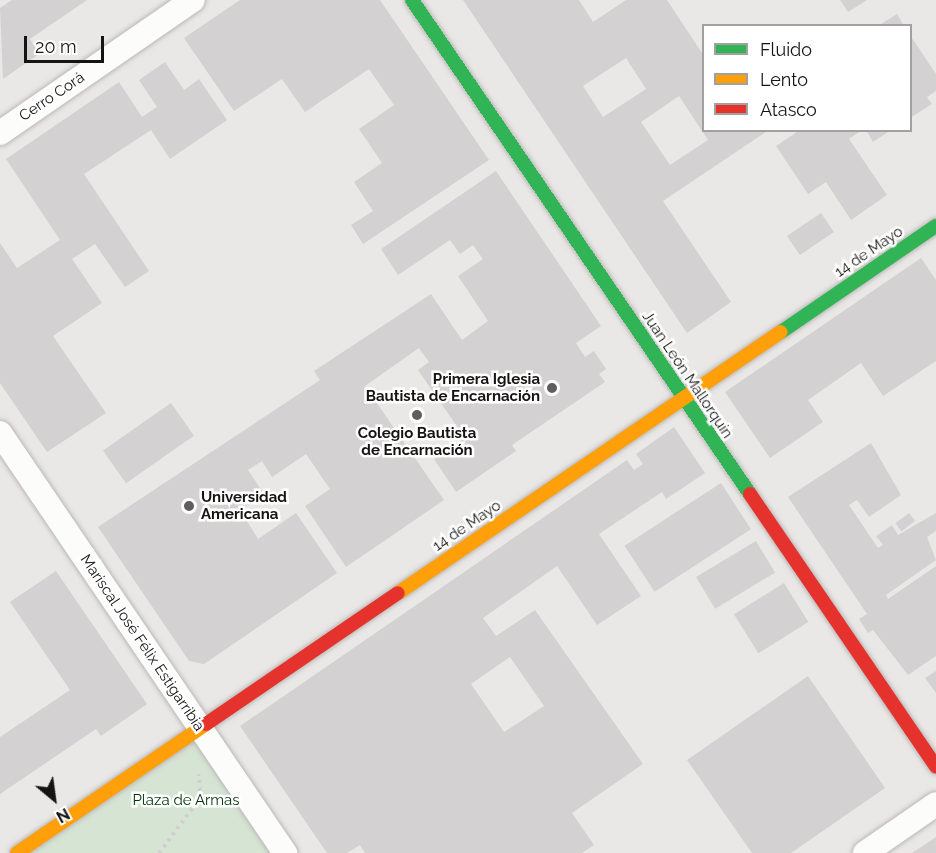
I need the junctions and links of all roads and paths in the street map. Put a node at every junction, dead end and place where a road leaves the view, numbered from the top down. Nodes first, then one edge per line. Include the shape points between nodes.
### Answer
1 (193, 0) edge
2 (412, 0) edge
3 (0, 133) edge
4 (936, 226) edge
5 (683, 399) junction
6 (0, 433) edge
7 (200, 728) junction
8 (936, 767) edge
9 (199, 768) dead end
10 (936, 804) edge
11 (17, 853) edge
12 (159, 853) edge
13 (285, 853) edge
14 (866, 853) edge

1 - 3 street, Cerro Corá
2 - 5 street, Juan León Mallorquín
4 - 5 street, 14 de Mayo
5 - 7 street, 14 de Mayo
5 - 8 street, Juan León Mallorquín
6 - 7 street, Mariscal José Félix Estigarribia
7 - 11 street, 14 de Mayo
7 - 13 street, Mariscal José Félix Estigarribia
9 - 12 path via 200,798
10 - 14 street

